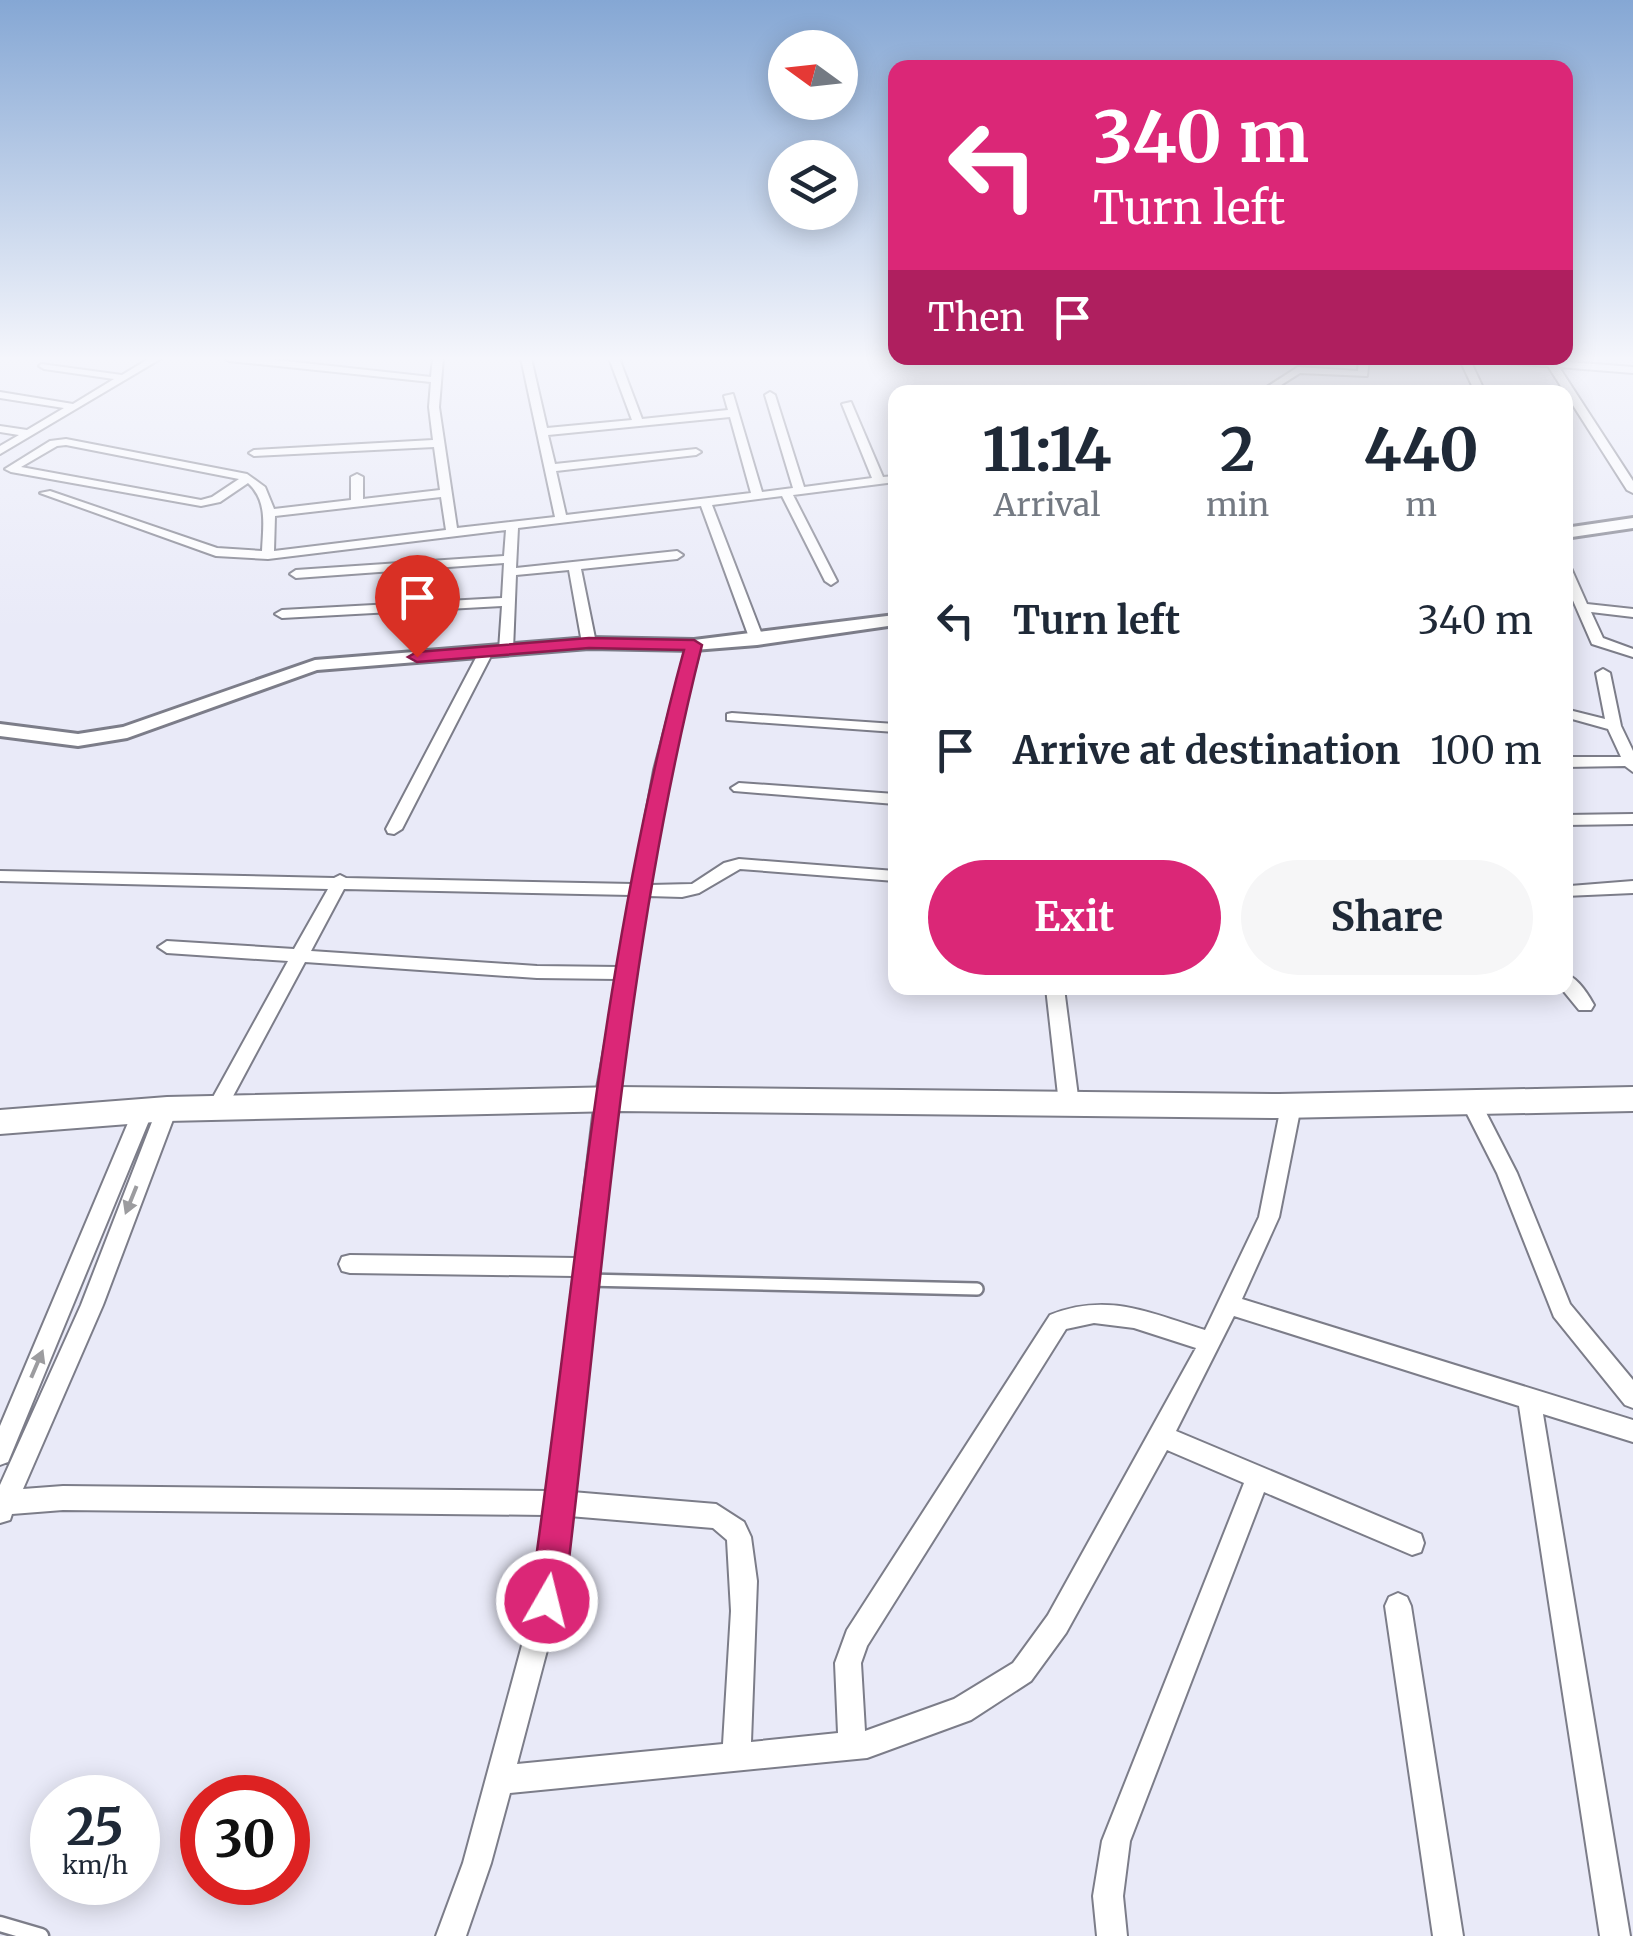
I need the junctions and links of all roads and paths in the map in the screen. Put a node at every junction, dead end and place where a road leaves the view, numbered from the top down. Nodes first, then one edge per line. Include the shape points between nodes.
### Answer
1 (47, 448) edge
2 (104, 448) edge
3 (332, 448) edge
4 (440, 448) edge
5 (546, 448) edge
6 (744, 448) edge
7 (783, 448) edge
8 (866, 448) edge
9 (1606, 448) edge
10 (696, 452) dead end
11 (254, 453) dead end
12 (550, 468) junction
13 (357, 477) dead end
14 (248, 478) junction
15 (888, 481) edge
16 (879, 482) junction
17 (1633, 490) edge
18 (793, 492) junction
19 (46, 493) dead end
20 (446, 493) junction
21 (758, 496) junction
22 (705, 502) junction
23 (357, 503) junction
24 (1633, 510) edge
25 (268, 513) junction
26 (561, 518) junction
27 (1573, 519) edge
28 (512, 524) junction
29 (1633, 524) edge
30 (452, 532) junction
31 (1573, 532) edge
32 (268, 555) junction
33 (676, 555) dead end
34 (511, 566) junction
35 (574, 566) junction
36 (296, 574) dead end
37 (831, 581) dead end
38 (1573, 588) edge
39 (508, 602) junction
40 (1581, 607) junction
41 (1633, 613) edge
42 (282, 614) dead end
43 (888, 621) edge
44 (757, 640) junction
45 (589, 643) junction
46 (694, 645) junction
47 (506, 650) junction
48 (486, 652) junction
49 (1633, 653) edge
50 (1603, 673) dead end
51 (1573, 715) edge
52 (732, 717) dead end
53 (1614, 726) junction
54 (888, 728) edge
55 (0, 730) edge
56 (1573, 762) edge
57 (1632, 764) edge
58 (739, 788) dead end
59 (888, 798) edge
60 (1633, 819) edge
61 (1573, 820) edge
62 (394, 829) dead end
63 (888, 875) edge
64 (0, 876) edge
65 (340, 882) junction
66 (1633, 887) edge
67 (640, 890) junction
68 (1573, 892) edge
69 (167, 947) dead end
70 (301, 954) junction
71 (626, 972) junction
72 (1573, 990) edge
73 (1056, 995) edge
74 (1585, 1005) dead end
75 (605, 1099) junction
76 (1633, 1099) edge
77 (1470, 1102) junction
78 (1069, 1104) junction
79 (1291, 1106) junction
80 (217, 1108) junction
81 (155, 1110) junction
82 (0, 1122) edge
83 (350, 1264) dead end
84 (586, 1273) junction
85 (977, 1288) dead end
86 (96, 1296) junction
87 (65, 1297) junction
88 (1228, 1304) junction
89 (1211, 1342) junction
90 (1633, 1396) edge
91 (1529, 1399) junction
92 (1633, 1431) edge
93 (1162, 1436) junction
94 (2, 1445) edge
95 (1258, 1477) junction
96 (560, 1503) junction
97 (2, 1506) edge
98 (1412, 1543) dead end
99 (1398, 1606) dead end
100 (852, 1745) junction
101 (736, 1757) junction
102 (499, 1780) junction
103 (0, 1924) edge
104 (41, 1936) edge
105 (451, 1936) edge
106 (1112, 1936) edge
107 (1448, 1936) edge
108 (1615, 1936) edge

1 - 14 street via 12,469 201,503
2 - 14 street
3 - 11 street
4 - 20 street
5 - 12 street
6 - 21 street
7 - 18 street
8 - 16 street
9 - 17 street
10 - 12 street
12 - 26 street
13 - 23 street
14 - 25 street via 263,486
15 - 16 street
16 - 18 street
18 - 21 street
18 - 37 street
19 - 32 street via 216,552
20 - 23 street
20 - 30 street
21 - 22 street
22 - 26 street
22 - 44 street
23 - 25 street
24 - 27 street
25 - 32 street
26 - 28 street
28 - 30 street
28 - 34 street
29 - 31 street
30 - 32 street
33 - 35 street
34 - 35 street
34 - 36 street
34 - 39 street
35 - 45 street
38 - 40 street
39 - 42 street
39 - 47 street
40 - 41 street
40 - 49 street via 1597,641
43 - 44 street
44 - 46 street
45 - 46 street
45 - 47 street
46 - 67 street via 661,770
47 - 48 street
48 - 55 street via 315,665 127,732 78,740
48 - 62 street
50 - 53 street
51 - 53 street
52 - 54 street
53 - 57 street
56 - 57 street
58 - 59 street
60 - 61 street
63 - 67 street via 739,864 701,890
64 - 65 street
65 - 67 street
65 - 70 street
66 - 68 street
67 - 71 street
69 - 70 street
70 - 71 street
70 - 80 street
71 - 75 street
72 - 74 street
73 - 78 street
75 - 78 main road
75 - 80 main road
75 - 84 street
76 - 77 main road
77 - 79 main road
77 - 90 street via 1562,1310
78 - 79 main road
79 - 88 street via 1268,1216
80 - 81 main road
81 - 82 main road
81 -> 86 street
81 - 87 street
83 - 84 street
84 - 85 lane
84 - 96 street
86 - 87 street
86 - 97 street
94 -> 87 street
88 - 89 street
88 - 91 street
89 - 93 street
89 - 100 street via 1101,1312 1075,1312 1058,1322 856,1639 848,1663
91 - 92 street
91 - 108 street
93 - 95 street
93 - 100 street via 1057,1624 1022,1672 961,1710
95 - 98 street
95 - 106 street via 1116,1841 1108,1896
96 - 97 street via 83,1498
96 - 101 street via 702,1512 730,1524 739,1538 743,1585
96 - 102 street via 547,1601
99 - 107 street
100 - 101 street
101 - 102 street
102 - 105 street
103 - 104 lane

